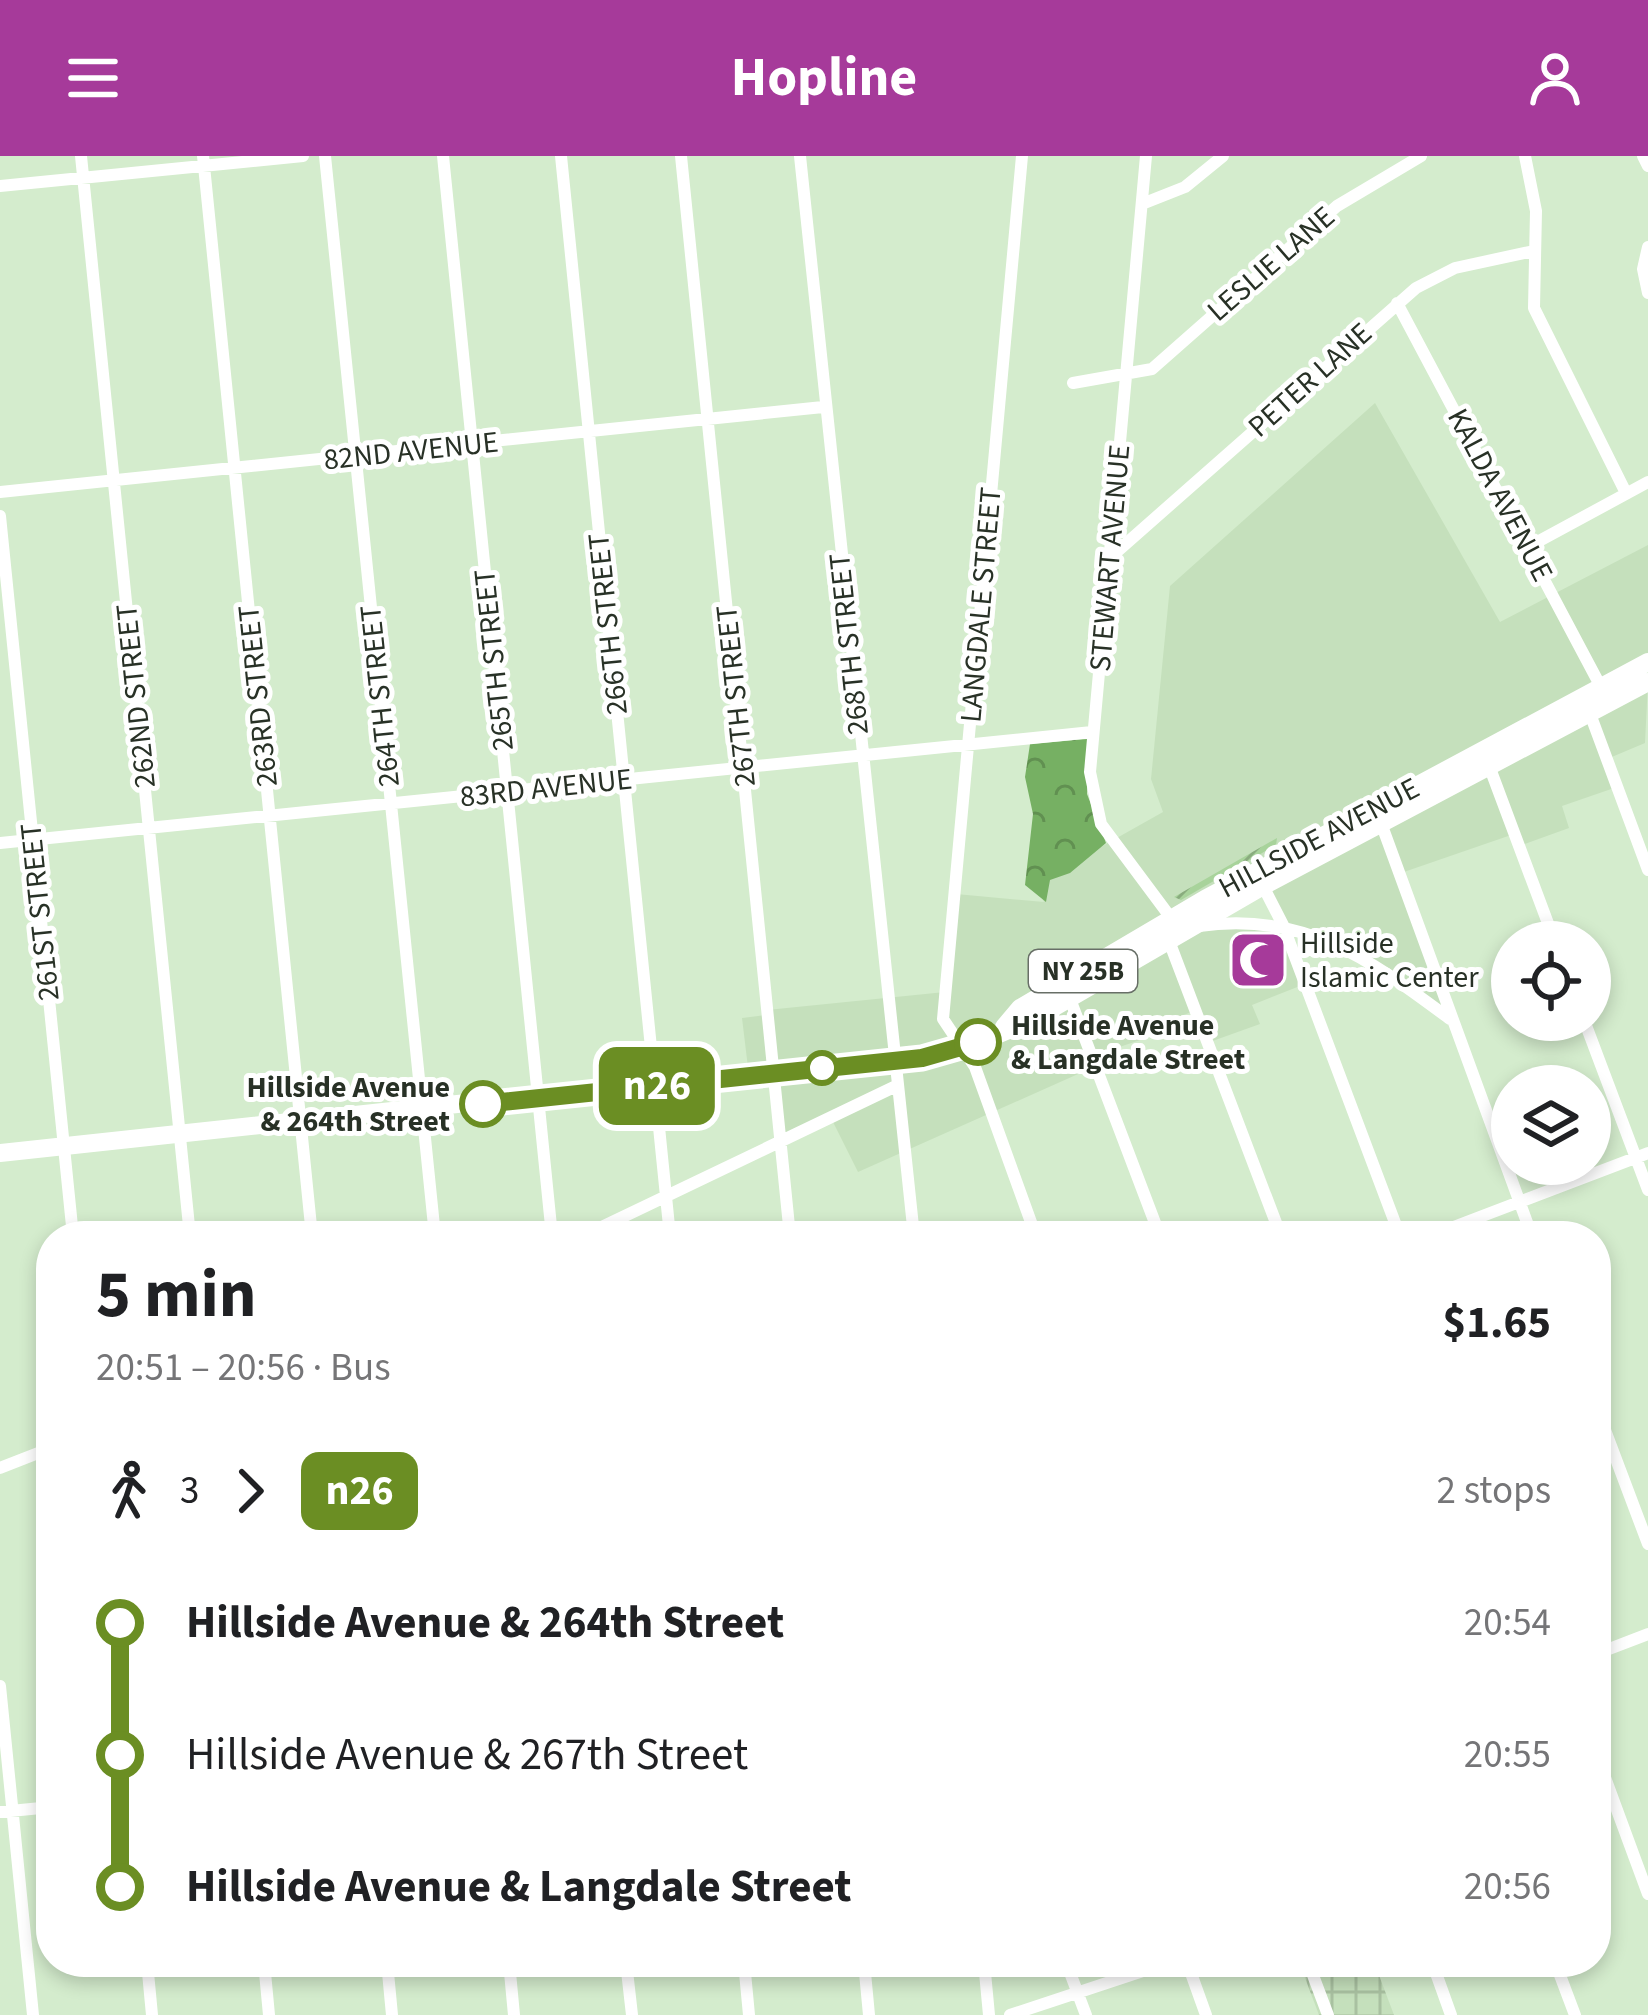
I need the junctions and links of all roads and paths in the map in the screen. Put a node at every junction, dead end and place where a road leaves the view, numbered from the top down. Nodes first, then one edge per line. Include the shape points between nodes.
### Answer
1 (81, 156) edge
2 (303, 156) edge
3 (326, 156) edge
4 (443, 156) edge
5 (561, 156) edge
6 (681, 156) edge
7 (800, 156) edge
8 (1022, 156) edge
9 (1146, 156) edge
10 (1222, 156) edge
11 (1421, 156) edge
12 (1525, 156) edge
13 (1642, 156) edge
14 (204, 161) edge
15 (1648, 166) edge
16 (83, 178) junction
17 (0, 187) edge
18 (1142, 204) junction
19 (1648, 247) edge
20 (1534, 250) junction
21 (1648, 292) edge
22 (1397, 303) junction
23 (1126, 376) junction
24 (1073, 383) dead end
25 (823, 407) junction
26 (708, 420) junction
27 (589, 433) junction
28 (472, 444) junction
29 (356, 456) junction
30 (235, 469) junction
31 (114, 481) junction
32 (1648, 482) edge
33 (0, 492) edge
34 (1627, 494) junction
35 (0, 516) edge
36 (1528, 547) junction
37 (1112, 556) junction
38 (1648, 662) edge
39 (1648, 682) edge
40 (1601, 687) junction
41 (1589, 711) junction
42 (1092, 732) junction
43 (968, 745) junction
44 (862, 756) junction
45 (1486, 757) junction
46 (743, 768) junction
47 (624, 780) junction
48 (508, 792) junction
49 (392, 804) junction
50 (271, 816) junction
51 (1382, 823) junction
52 (149, 828) junction
53 (32, 840) junction
54 (0, 843) edge
55 (1648, 870) edge
56 (1264, 886) junction
57 (1547, 921) edge
58 (1283, 925) junction
59 (1179, 930) junction
60 (1070, 999) junction
61 (1450, 1019) junction
62 (1001, 1030) junction
63 (1593, 1041) edge
64 (961, 1051) junction
65 (893, 1060) junction
66 (774, 1073) junction
67 (655, 1086) junction
68 (895, 1087) junction
69 (538, 1099) junction
70 (422, 1111) junction
71 (301, 1123) junction
72 (180, 1135) junction
73 (781, 1145) junction
74 (63, 1147) junction
75 (0, 1153) edge
76 (1642, 1156) edge
77 (1648, 1190) edge
78 (666, 1198) junction
79 (1520, 1204) junction
80 (71, 1221) edge
81 (189, 1221) edge
82 (311, 1221) edge
83 (433, 1221) edge
84 (550, 1221) edge
85 (616, 1221) edge
86 (668, 1221) edge
87 (789, 1221) edge
88 (912, 1221) edge
89 (1031, 1221) edge
90 (1154, 1221) edge
91 (1275, 1221) edge
92 (1394, 1221) edge
93 (1472, 1221) edge
94 (1526, 1221) edge
95 (1611, 1446) edge
96 (36, 1454) edge
97 (0, 1468) edge
98 (1648, 1544) edge
99 (1648, 1634) edge
100 (1611, 1648) edge
101 (0, 1686) edge
102 (1611, 1794) edge
103 (36, 1809) edge
104 (6, 1812) edge
105 (1648, 1894) edge
106 (148, 1977) edge
107 (265, 1977) edge
108 (388, 1977) edge
109 (510, 1977) edge
110 (628, 1977) edge
111 (745, 1977) edge
112 (865, 1977) edge
113 (985, 1977) edge
114 (1072, 1977) edge
115 (1129, 1977) edge
116 (1192, 1977) edge
117 (1314, 1977) edge
118 (1437, 1977) edge
119 (1561, 1977) edge
120 (1079, 1995) junction
121 (33, 2015) edge
122 (152, 2015) edge
123 (269, 2015) edge
124 (392, 2015) edge
125 (514, 2015) edge
126 (632, 2015) edge
127 (749, 2015) edge
128 (869, 2015) edge
129 (989, 2015) edge
130 (1010, 2015) edge
131 (1086, 2015) edge
132 (1207, 2015) edge
133 (1328, 2015) edge
134 (1451, 2015) edge
135 (1575, 2015) edge

1 - 16 street, 262ND STREET
2 - 14 street
3 - 29 street, 264TH STREET
4 - 28 street, 265TH STREET
5 - 27 street, 266TH STREET
6 - 26 street, 267TH STREET
7 - 25 street, 268TH STREET
8 - 43 street, LANGDALE STREET
9 - 18 street, STEWART AVENUE
10 - 18 street via 1185,188
11 - 23 street, LESLIE LANE via 1337,206 1152,369
12 - 20 street via 1534,185
13 - 15 street
14 - 16 street
14 - 30 street, 263RD STREET
16 - 17 street
16 - 31 street, 262ND STREET
18 - 23 street, STEWART AVENUE
19 - 21 street
20 - 22 street, PETER LANE via 1455,268
20 - 34 street via 1531,290 1541,330
22 - 36 street, KALDA AVENUE
22 - 37 street, PETER LANE
23 - 24 street
23 - 37 street, STEWART AVENUE
25 - 26 street, 82ND AVENUE
25 - 44 street, 268TH STREET
26 - 27 street, 82ND AVENUE
26 - 46 street, 267TH STREET
27 - 28 street, 82ND AVENUE
27 - 47 street, 266TH STREET
28 - 29 street, 82ND AVENUE
28 - 48 street, 265TH STREET
29 - 30 street, 82ND AVENUE
29 - 49 street, 264TH STREET
30 - 31 street, 82ND AVENUE
30 - 50 street, 263RD STREET
31 - 33 street, 82ND AVENUE
31 - 52 street, 262ND STREET
32 - 34 street
34 - 36 street
35 - 53 street, 261ST STREET
36 - 40 street, KALDA AVENUE
37 - 42 street, STEWART AVENUE
38 - 40 main road, HILLSIDE AVENUE / NY 25B
39 - 41 main road, HILLSIDE AVENUE / NY 25B
40 - 45 main road, HILLSIDE AVENUE / NY 25B
41 - 45 main road, HILLSIDE AVENUE / NY 25B
41 - 55 street
42 - 43 street, 83RD AVENUE
42 - 59 street, STEWART AVENUE via 1091,789 1101,824
43 - 44 street, 83RD AVENUE
43 - 64 street, LANGDALE STREET via 944,1019
44 - 46 street, 83RD AVENUE
44 - 65 street, 268TH STREET
45 - 51 main road, HILLSIDE AVENUE / NY 25B
45 - 57 street
45 - 59 main road, HILLSIDE AVENUE / NY 25B
46 - 47 street, 83RD AVENUE
46 - 66 street, 267TH STREET
47 - 48 street, 83RD AVENUE
47 - 67 street, 266TH STREET
48 - 49 street, 83RD AVENUE
48 - 69 street, 265TH STREET
49 - 50 street, 83RD AVENUE
49 - 70 street, 264TH STREET
50 - 52 street, 83RD AVENUE
50 - 71 street, 263RD STREET
51 - 56 main road, HILLSIDE AVENUE / NY 25B
51 - 61 street
52 - 53 street, 83RD AVENUE
52 - 72 street, 262ND STREET
53 - 54 street, 83RD AVENUE
53 - 74 street, 261ST STREET
56 - 58 street
56 - 59 main road, HILLSIDE AVENUE / NY 25B
58 - 59 street
58 - 61 street via 1370,960
58 - 92 street
59 - 60 main road, HILLSIDE AVENUE / NY 25B
59 - 62 main road, HILLSIDE AVENUE / NY 25B via 1020,1008
59 - 91 street, STEWART AVENUE
60 - 62 main road, HILLSIDE AVENUE / NY 25B
60 - 90 street
61 - 79 street
62 - 64 main road, HILLSIDE AVENUE / NY 25B
63 - 76 street
64 - 65 main road, HILLSIDE AVENUE / NY 25B
64 - 89 street, LANGDALE STREET via 975,1067
65 - 66 main road, HILLSIDE AVENUE / NY 25B
65 - 68 street, 268TH STREET
66 - 67 main road, HILLSIDE AVENUE / NY 25B
66 - 73 street, 267TH STREET
67 - 69 main road, HILLSIDE AVENUE / NY 25B
67 - 78 street, 266TH STREET
68 - 73 street
68 - 88 street, 268TH STREET
69 - 70 main road, HILLSIDE AVENUE / NY 25B
69 - 84 street, 265TH STREET
70 - 71 main road, HILLSIDE AVENUE / NY 25B
70 - 83 street, 264TH STREET
71 - 72 main road, HILLSIDE AVENUE / NY 25B
71 - 82 street, 263RD STREET
72 - 74 main road, HILLSIDE AVENUE / NY 25B
72 - 81 street, 262ND STREET
73 - 78 street
73 - 87 street, 267TH STREET
74 - 75 main road, HILLSIDE AVENUE / NY 25B
74 - 80 street, 261ST STREET
76 - 77 street
76 - 79 street
78 - 85 street
78 - 86 street, 266TH STREET
79 - 93 street
79 - 94 street
95 - 98 street
96 - 97 street
99 - 100 street
101 - 104 street
102 - 105 street
103 - 104 street
104 - 121 street
106 - 122 street
107 - 123 street
108 - 124 street
109 - 125 street
110 - 126 street
111 - 127 street
112 - 128 street
113 - 129 street
114 - 120 street
115 - 120 street
116 - 132 street
117 - 133 street
118 - 134 street
119 - 135 street
120 - 130 street
120 - 131 street

